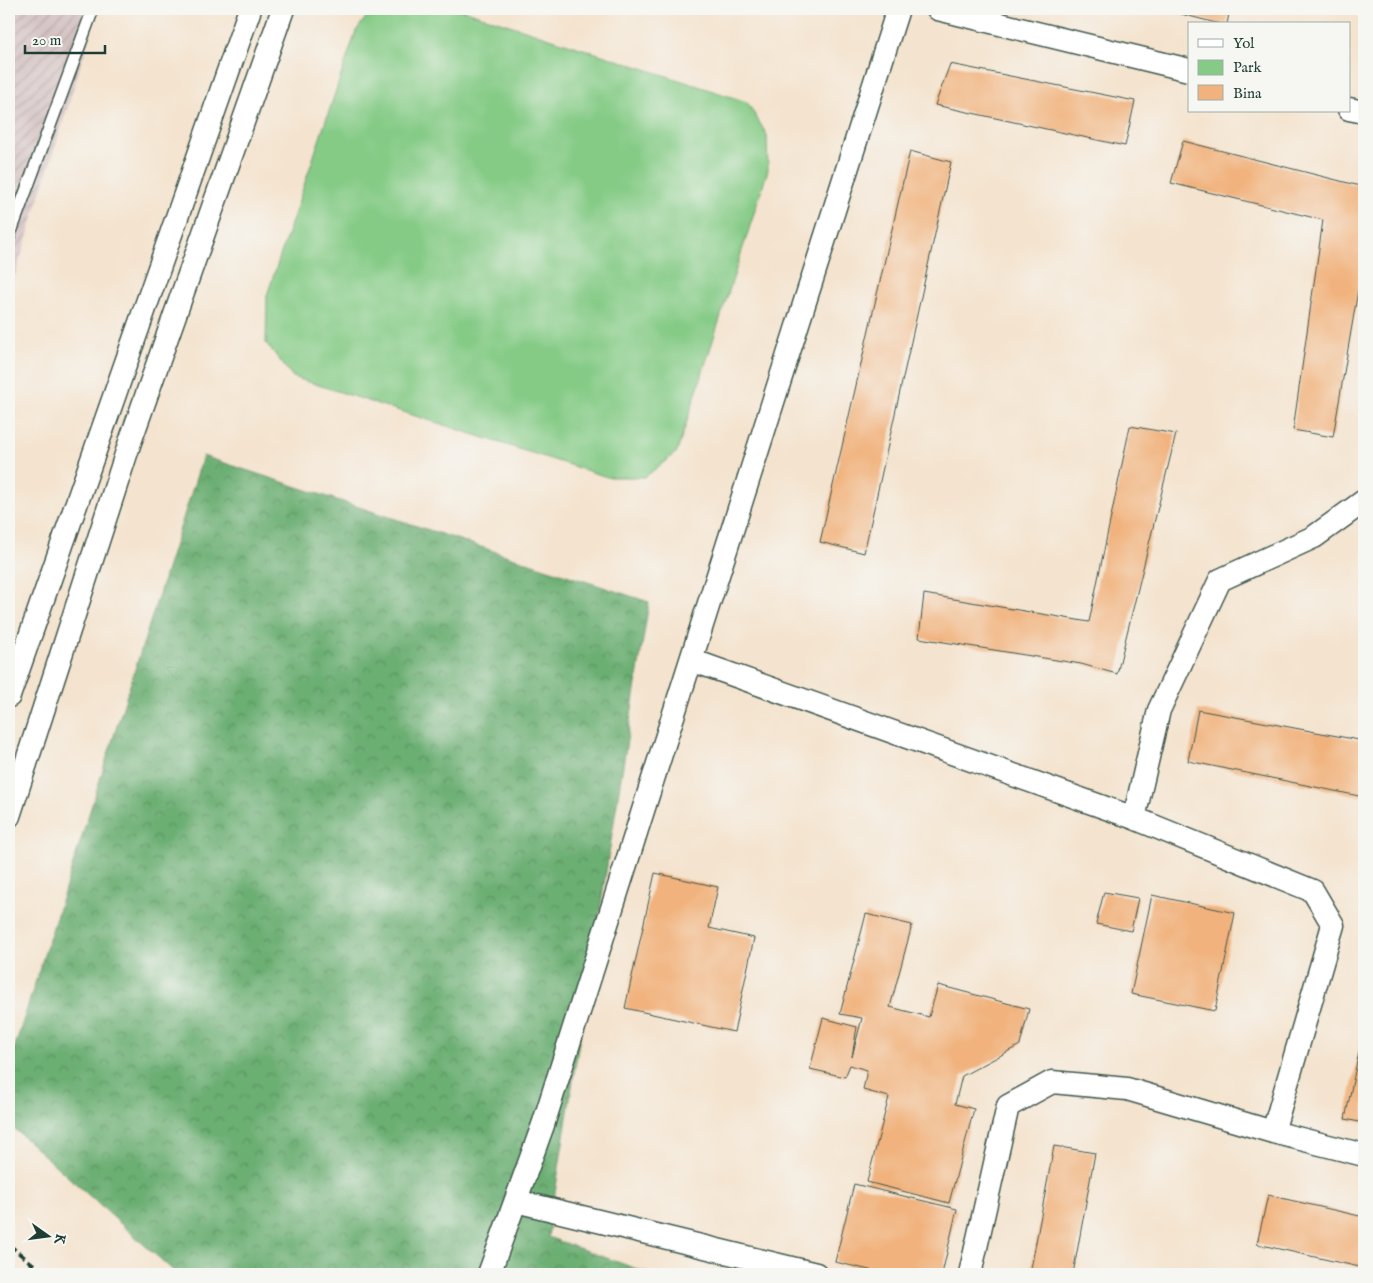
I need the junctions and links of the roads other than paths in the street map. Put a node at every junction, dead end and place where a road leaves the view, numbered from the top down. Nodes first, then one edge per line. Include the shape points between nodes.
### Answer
1 (93, 9) edge
2 (250, 9) edge
3 (283, 9) edge
4 (898, 9) edge
5 (938, 9) edge
6 (1188, 70) edge
7 (1350, 109) edge
8 (1364, 112) edge
9 (9, 237) edge
10 (1364, 501) edge
11 (692, 660) junction
12 (9, 696) edge
13 (9, 816) edge
14 (1134, 818) junction
15 (1272, 1132) junction
16 (1364, 1155) edge
17 (516, 1200) junction
18 (489, 1274) edge
19 (816, 1274) edge
20 (970, 1274) edge

1 - 9 lane
2 - 12 street
3 - 13 street via 130,442
4 - 11 street
5 - 6 street
7 - 8 street
10 - 14 street via 1314,537 1220,580 1159,710
11 - 14 street
11 - 17 street
14 - 15 street via 1314,891 1334,925
15 - 16 street
15 - 20 street via 1127,1090 1052,1082 1008,1106
17 - 18 street
17 - 19 street

